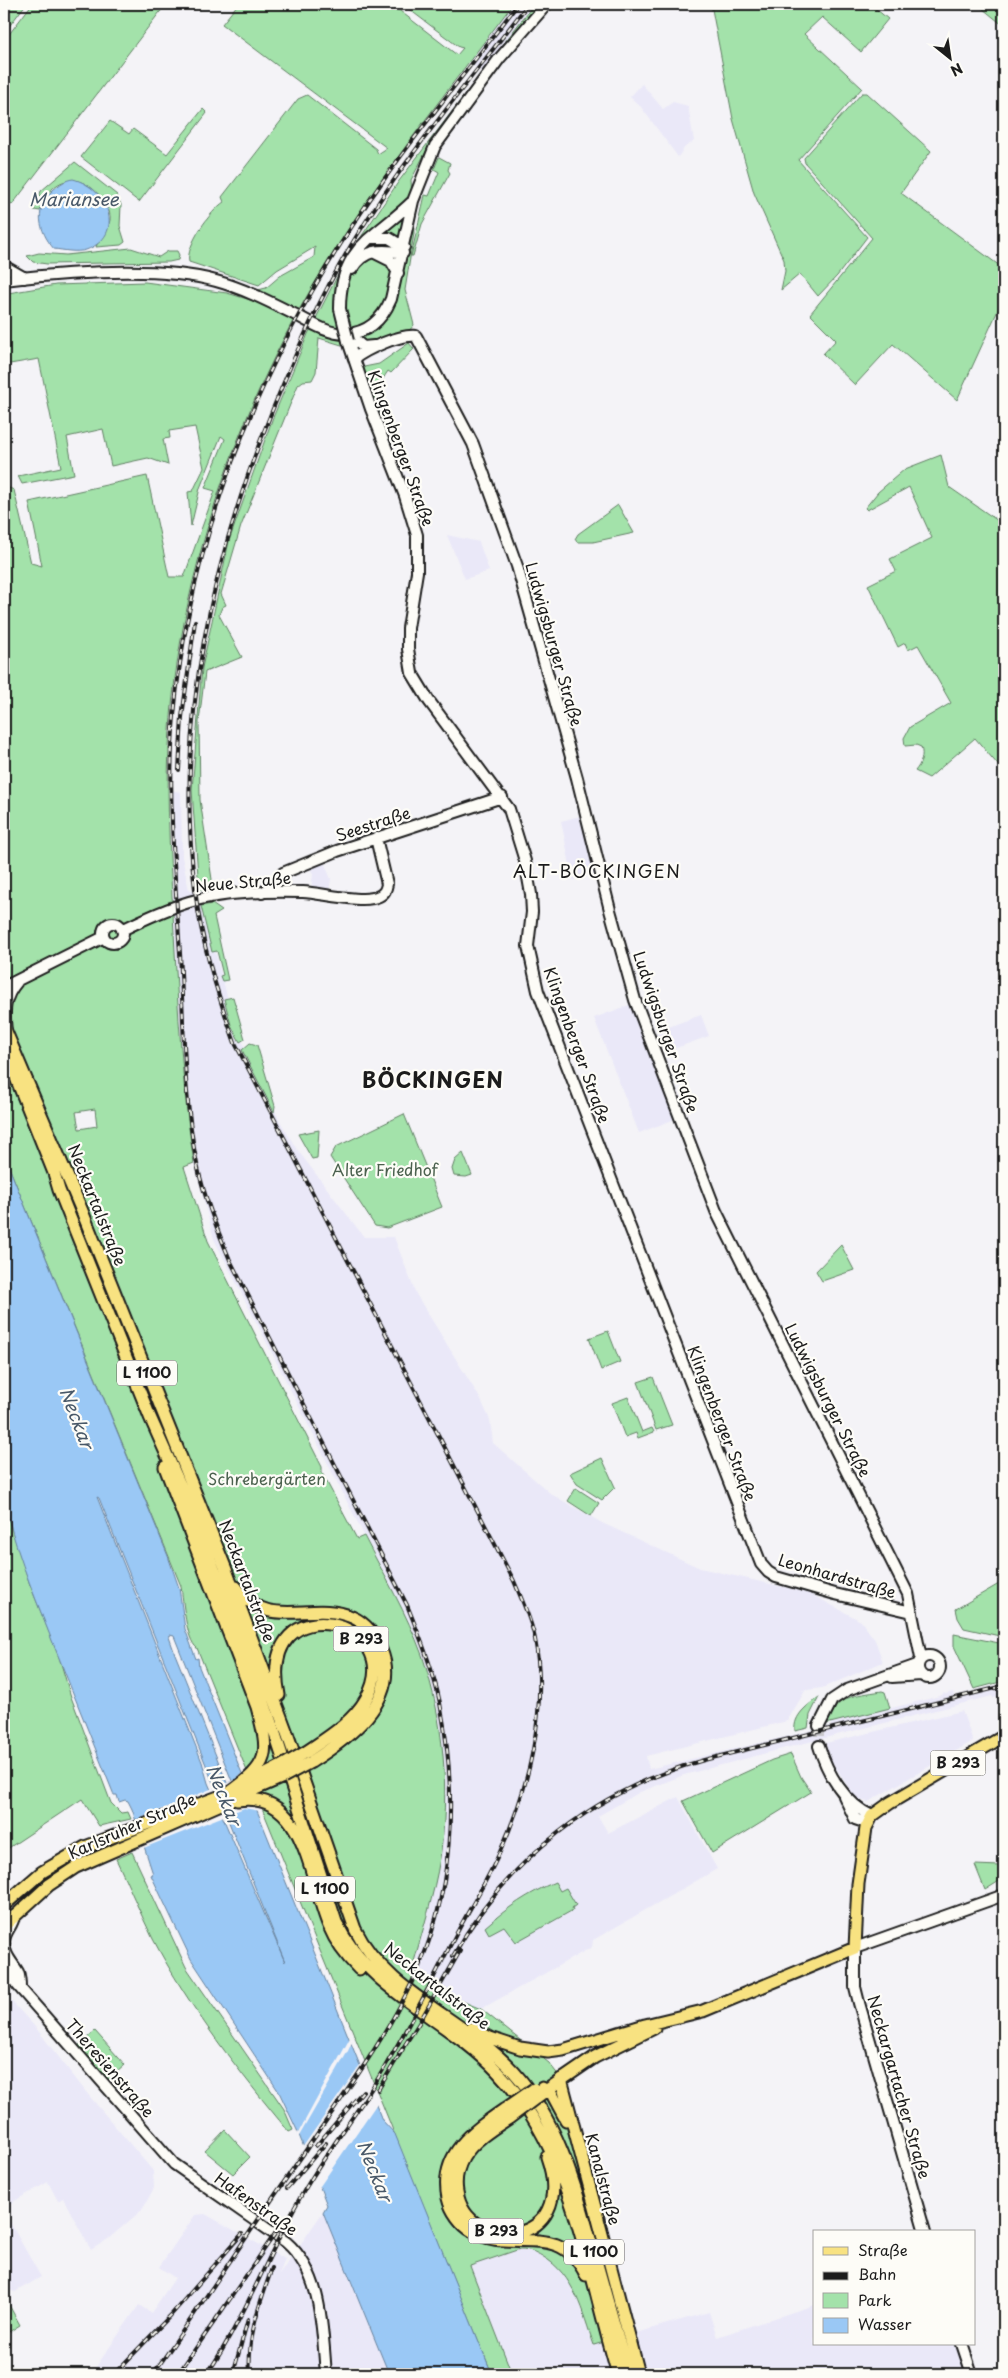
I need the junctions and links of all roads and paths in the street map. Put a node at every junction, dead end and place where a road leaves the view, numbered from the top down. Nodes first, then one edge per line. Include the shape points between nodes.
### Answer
1 (547, 4) edge
2 (414, 201) junction
3 (370, 238) junction
4 (403, 250) junction
5 (372, 251) junction
6 (4, 266) edge
7 (398, 273) junction
8 (25, 278) junction
9 (4, 280) edge
10 (344, 309) junction
11 (351, 340) junction
12 (378, 346) junction
13 (354, 359) junction
14 (502, 797) junction
15 (376, 838) junction
16 (261, 894) junction
17 (18, 980) junction
18 (4, 987) edge
19 (5, 1030) edge
20 (4, 1048) edge
21 (150, 1417) junction
22 (759, 1560) joint
23 (225, 1567) junction
24 (912, 1612) junction
25 (932, 1656) junction
26 (920, 1666) junction
27 (819, 1726) tunnel mouth
28 (287, 1734) junction
29 (1004, 1736) edge
30 (819, 1746) tunnel mouth
31 (308, 1757) junction
32 (254, 1782) junction
33 (230, 1797) junction
34 (869, 1822) junction
35 (118, 1841) junction
36 (1004, 1895) edge
37 (4, 1905) edge
38 (14, 1916) junction
39 (4, 1926) edge
40 (854, 1948) junction
41 (4, 1960) edge
42 (6, 1974) edge
43 (20, 1988) junction
44 (399, 1995) junction
45 (441, 2012) junction
46 (672, 2019) junction
47 (619, 2034) junction
48 (561, 2079) junction
49 (540, 2090) junction
50 (507, 2113) junction
51 (534, 2120) junction
52 (582, 2163) junction
53 (192, 2178) joint
54 (924, 2230) edge
55 (596, 2294) junction
56 (963, 2346) edge
57 (326, 2374) edge
58 (618, 2374) edge
59 (628, 2374) edge
60 (639, 2374) edge
61 (972, 2374) edge

1 - 2 street via 499,59 434,146
2 - 3 street, Klingenberger Straße
2 - 4 street
3 - 4 street via 389,238
3 - 10 street, Klingenberger Straße via 362,243 346,269 340,294
4 - 5 street
4 - 7 street
5 - 7 street via 391,261
5 - 10 street via 352,270
6 - 8 street
7 - 8 street via 385,312 377,321 345,334 316,326 251,294 216,281 153,273 75,273
8 - 9 street
10 - 11 street, Klingenberger Straße, bridge
11 - 12 street via 363,347
11 - 13 street, Klingenberger Straße
12 - 13 street, Ludwigsburger Straße
12 - 24 street, Ludwigsburger Straße via 408,335 416,336 473,444 519,571 636,1000 716,1211 866,1506 908,1594
13 - 14 street, Klingenberger Straße via 417,535 417,572 408,642 409,664 414,679
14 - 15 street, Seestraße
14 - 22 street, Klingenberger Straße via 510,809 522,849 531,894 528,946 538,991
15 - 16 street, Seestraße via 283,873
15 - 16 street, Neue Straße via 387,884 383,894 373,898 292,892
16 - 17 street, Neue Straße via 218,896 190,902 122,930 110,924 104,929 104,937
17 - 18 street, Neue Straße
17 - 19 street via 6,998
19 - 23 main road, Neckartalstraße / L 1100 via 65,1168
20 - 21 main road, Neckartalstraße / L 1100
21 - 32 main road, Neckartalstraße via 174,1495 257,1707 265,1750
21 - 44 main road, Neckartalstraße / L 1100 via 240,1635 276,1734 336,1922 356,1955
22 - 24 street, Leonhardstraße via 776,1577
23 - 28 main road, Neckartalstraße / L 1100
23 - 31 main road via 238,1589 255,1606 277,1612 343,1614 360,1622 378,1642 386,1670 377,1702 355,1730
24 - 25 street, Ludwigsburger Straße
24 - 26 street, Ludwigsburger Straße
25 - 26 street
25 - 26 street, Ludwigsburger Straße via 938,1659 940,1670 932,1678
26 - 27 street via 856,1686 832,1700
28 - 31 main road, B 293 via 275,1678 284,1644 310,1625 335,1623 348,1628 358,1635 370,1653 374,1671 370,1690 348,1722
28 - 45 main road, Neckartalstraße / B 293 via 362,1942 378,1963
29 - 34 main road, B 293 via 890,1803
30 - 34 street via 852,1815
31 - 32 main road, B 293, bridge
32 - 33 main road, Neckartalstraße
33 - 35 main road, Karlsruher Straße
33 - 44 main road, Neckartalstraße via 261,1800 276,1806 291,1820 328,1925 340,1947 360,1970
34 - 40 main road via 858,1884
35 - 37 main road, Karlsruher Straße via 85,1847 56,1862
35 - 38 main road, Karlsruher Straße via 60,1877
36 - 40 street
38 - 39 main road, Karlsruher Straße
38 - 43 street via 4,1943 7,1956 19,1974
40 - 46 main road, B 293 via 741,1997
40 - 54 street, Neckargartacher Straße via 858,2003
41 - 42 street, Theresienstraße
42 - 43 street, Theresienstraße
43 - 53 street, Theresienstraße via 174,2164
44 - 51 main road, Neckartalstraße via 498,2071
45 - 47 main road, B 293 via 505,2044 540,2052 563,2050
45 - 59 main road, Neckartalstraße / L 1100 via 513,2070 553,2131 579,2198
46 - 47 main road, B 293
46 - 48 main road, B 293 via 594,2057
47 - 49 main road, Neckartalstraße
48 - 49 main road, B 293
48 - 52 main road, Kanalstraße
49 - 50 main road, Neckartalstraße / B 293, bridge
49 - 52 main road via 562,2111
50 - 51 main road, Neckartalstraße / B 293 via 471,2147 457,2171 456,2184 466,2214 481,2226 505,2233 531,2229 541,2222 550,2208 554,2192 551,2168
50 - 55 main road, Neckartalstraße via 467,2137 455,2152 446,2180 450,2204 462,2223 484,2237 537,2240 565,2250 574,2256
51 - 55 main road, Neckartalstraße / L 1100 via 561,2172
52 - 60 main road, Kanalstraße
53 - 57 street, Hafenstraße via 286,2242 299,2255 314,2285
55 - 58 main road, Neckartalstraße / L 1100
56 - 61 street

